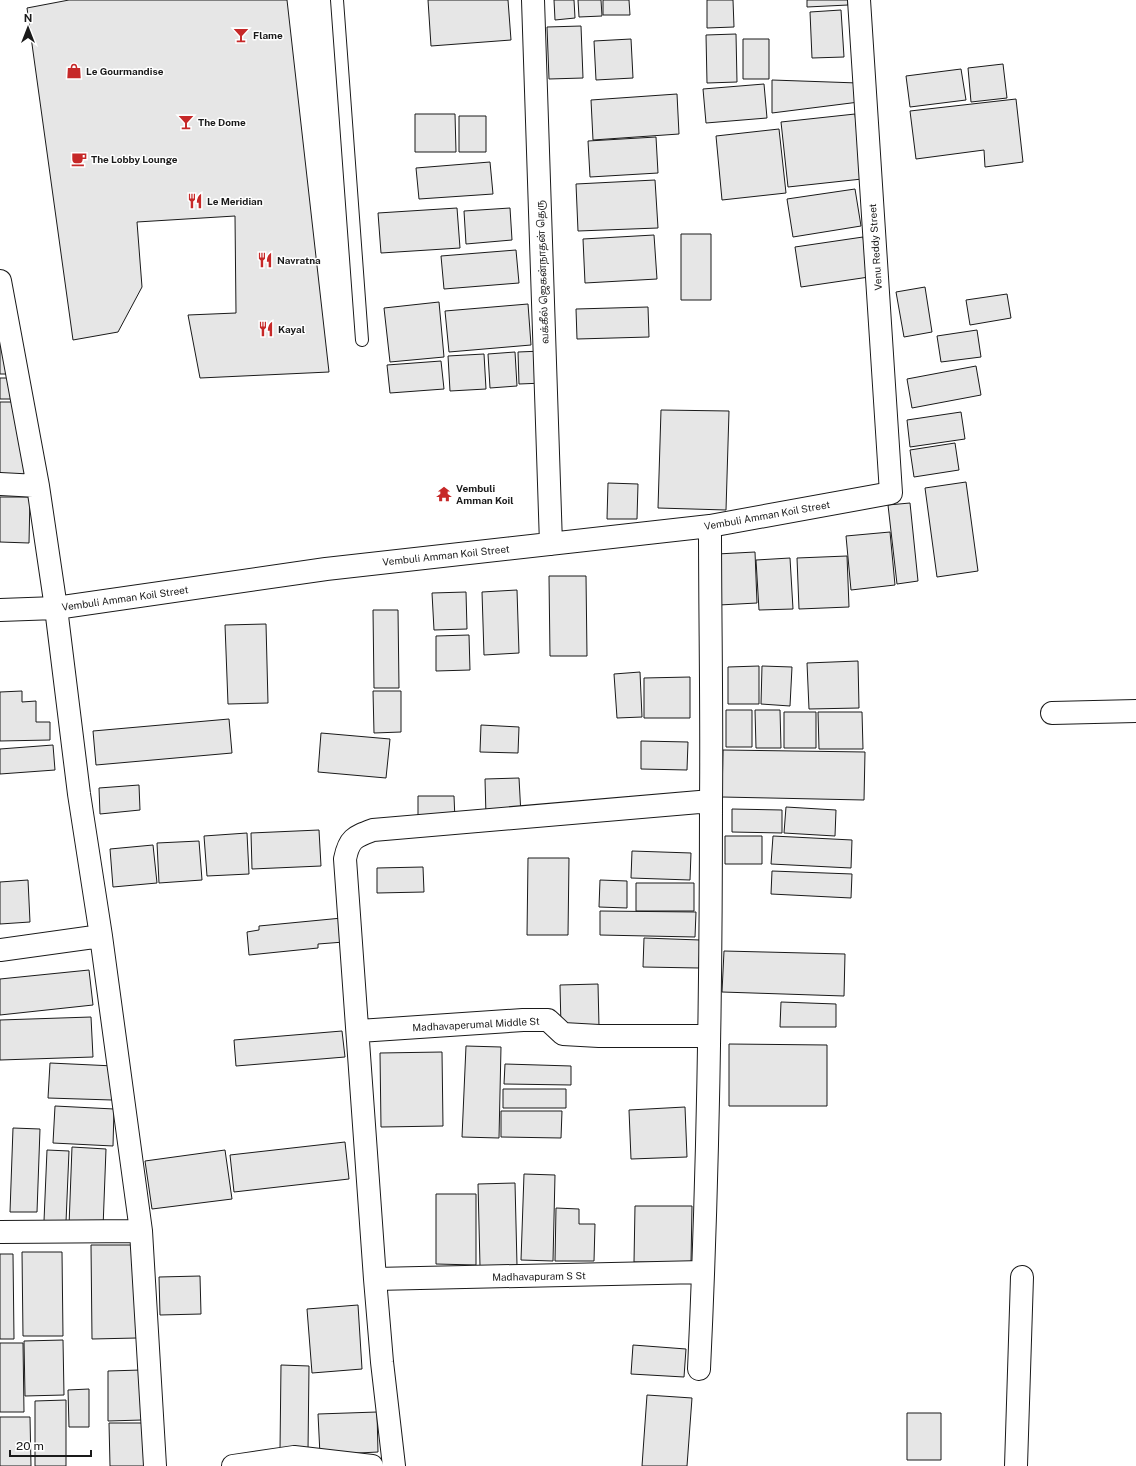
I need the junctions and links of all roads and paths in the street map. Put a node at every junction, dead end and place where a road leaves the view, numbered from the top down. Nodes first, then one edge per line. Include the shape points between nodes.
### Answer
1 (337, 0) edge
2 (533, 0) edge
3 (859, 0) edge
4 (0, 281) edge
5 (362, 340) dead end
6 (0, 484) edge
7 (38, 486) junction
8 (891, 493) joint
9 (710, 526) junction
10 (551, 544) junction
11 (56, 608) junction
12 (0, 610) edge
13 (1136, 711) edge
14 (1052, 713) dead end
15 (711, 801) junction
16 (101, 936) junction
17 (0, 950) edge
18 (359, 1031) junction
19 (708, 1036) junction
20 (141, 1231) junction
21 (0, 1232) edge
22 (703, 1272) junction
23 (1022, 1277) dead end
24 (375, 1278) junction
25 (699, 1369) dead end
26 (294, 1462) edge
27 (155, 1466) edge
28 (233, 1466) edge
29 (372, 1466) edge
30 (394, 1466) edge
31 (1016, 1466) edge

1 - 5 lane
2 - 10 street, வக்கீல் ஜெகன்நாதன் தெரு
3 - 8 street, Venu Reddy Street
4 - 7 street
6 - 7 street
7 - 11 street
8 - 9 street, Vembuli Amman Koil Street
9 - 10 street, Vembuli Amman Koil Street
9 - 15 street
10 - 11 street, Vembuli Amman Koil Street via 326,569
11 - 12 street, Vembuli Amman Koil Street
11 - 16 street via 79,794
13 - 14 street
15 - 18 street via 384,828 354,838 348,845 345,859
15 - 19 street
16 - 17 street
16 - 20 street
18 - 19 street, Madhavaperumal Middle St via 548,1020 563,1034
18 - 24 street
19 - 22 street
20 - 21 street
20 - 27 street
22 - 24 street, Madhavapuram S St
22 - 25 street
23 - 31 street
24 - 30 street
26 - 28 street
26 - 29 street

